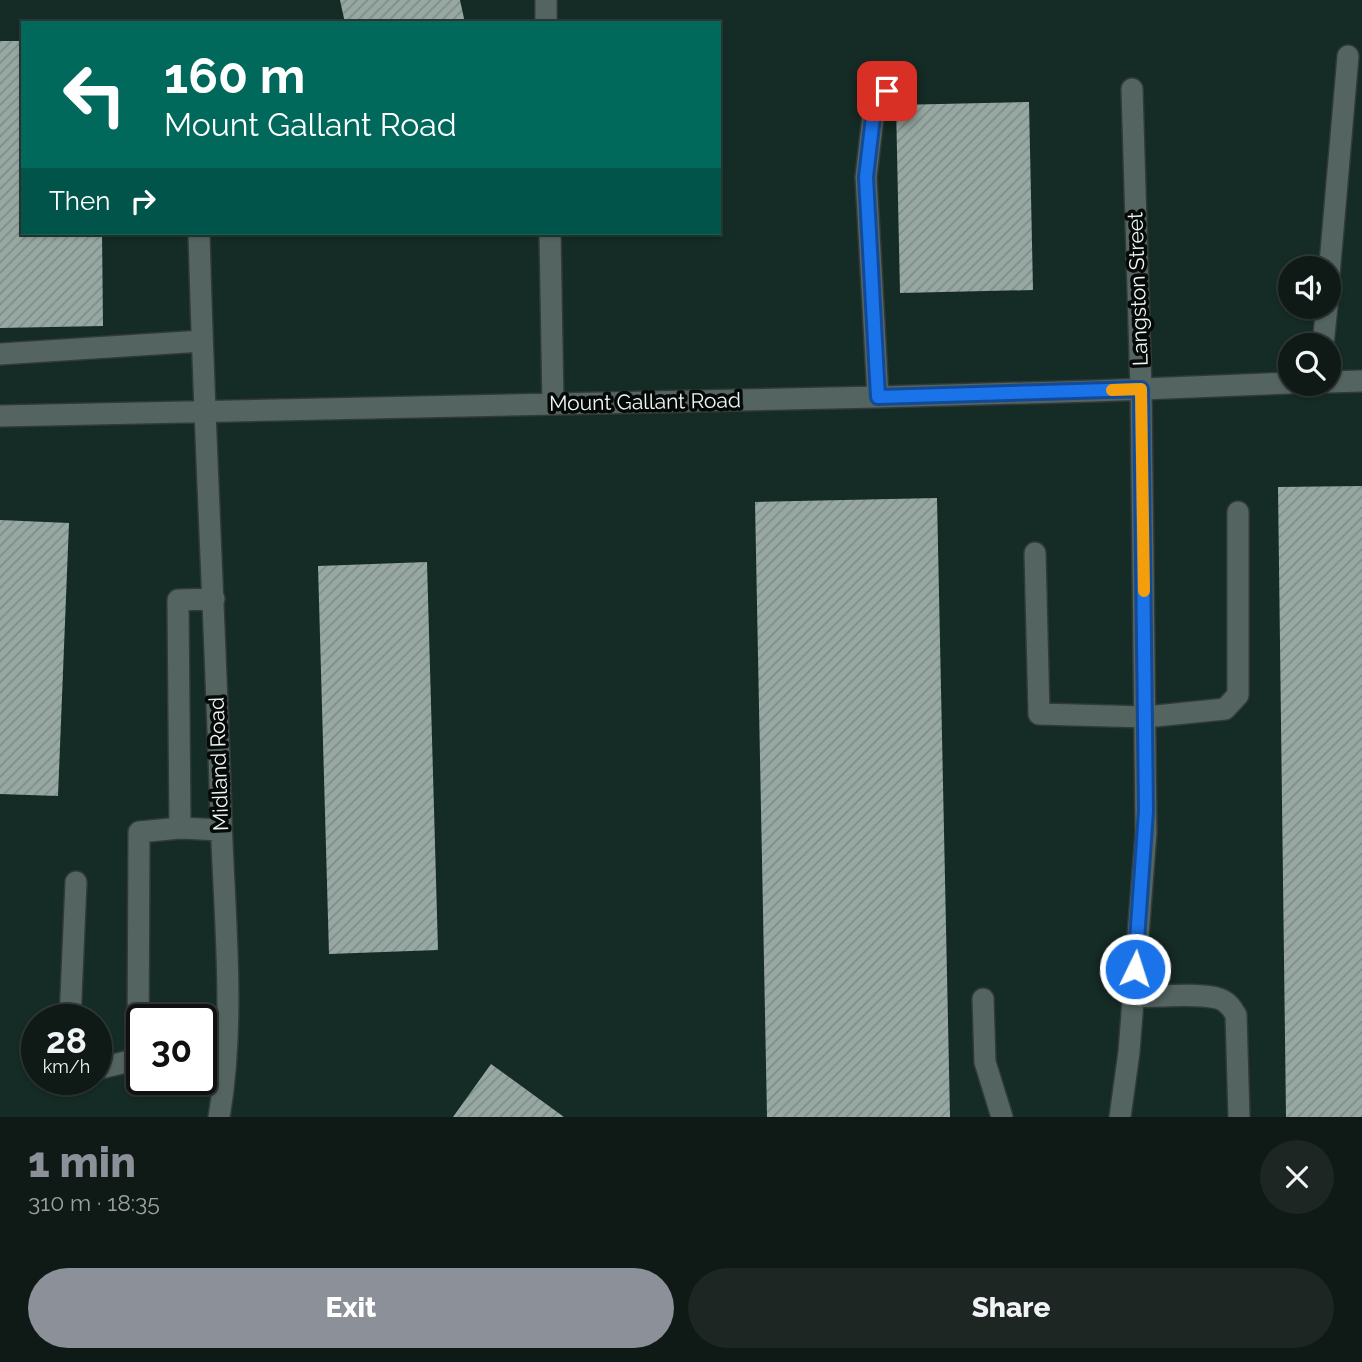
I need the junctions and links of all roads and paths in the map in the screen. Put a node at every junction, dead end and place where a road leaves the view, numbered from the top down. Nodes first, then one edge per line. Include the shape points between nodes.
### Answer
1 (546, 0) edge
2 (546, 21) edge
3 (1348, 56) dead end
4 (1132, 89) dead end
5 (887, 91) dead end
6 (199, 235) edge
7 (550, 235) edge
8 (1331, 256) edge
9 (202, 341) junction
10 (0, 354) edge
11 (1362, 381) edge
12 (1341, 382) edge
13 (1278, 383) edge
14 (1141, 389) junction
15 (878, 397) junction
16 (553, 404) junction
17 (204, 410) junction
18 (0, 416) edge
19 (1238, 512) dead end
20 (1035, 553) dead end
21 (214, 600) junction
22 (1146, 717) junction
23 (180, 828) junction
24 (221, 830) junction
25 (76, 882) dead end
26 (1133, 996) junction
27 (983, 999) dead end
28 (71, 1004) edge
29 (112, 1065) edge
30 (219, 1117) edge
31 (1002, 1117) edge
32 (1120, 1117) edge
33 (1239, 1117) edge

1 - 2 street
3 - 8 street
4 - 14 street, Langston Street
5 - 15 street via 873,117 866,177
6 - 9 street, Midland Road
7 - 16 street
9 - 10 street
9 - 17 street, Midland Road
11 - 12 street
13 - 14 street, Mount Gallant Road
14 - 15 street, Mount Gallant Road
14 - 22 street, Langston Street
15 - 16 street, Mount Gallant Road
16 - 17 street, Mount Gallant Road
17 - 18 street, Mount Gallant Road
17 - 21 street, Midland Road
19 - 22 street via 1238,695 1225,709
20 - 22 street via 1039,714
21 - 23 street via 178,600
21 - 24 street, Midland Road
22 - 26 street, Langston Street via 1146,833
23 - 24 street
23 - 29 street via 139,832 138,1059
24 - 30 street, Midland Road via 227,912 226,1065
25 - 28 street
26 - 32 street, Langston Street
26 - 33 street via 1202,997 1231,1006 1236,1015
27 - 31 street via 985,1062

